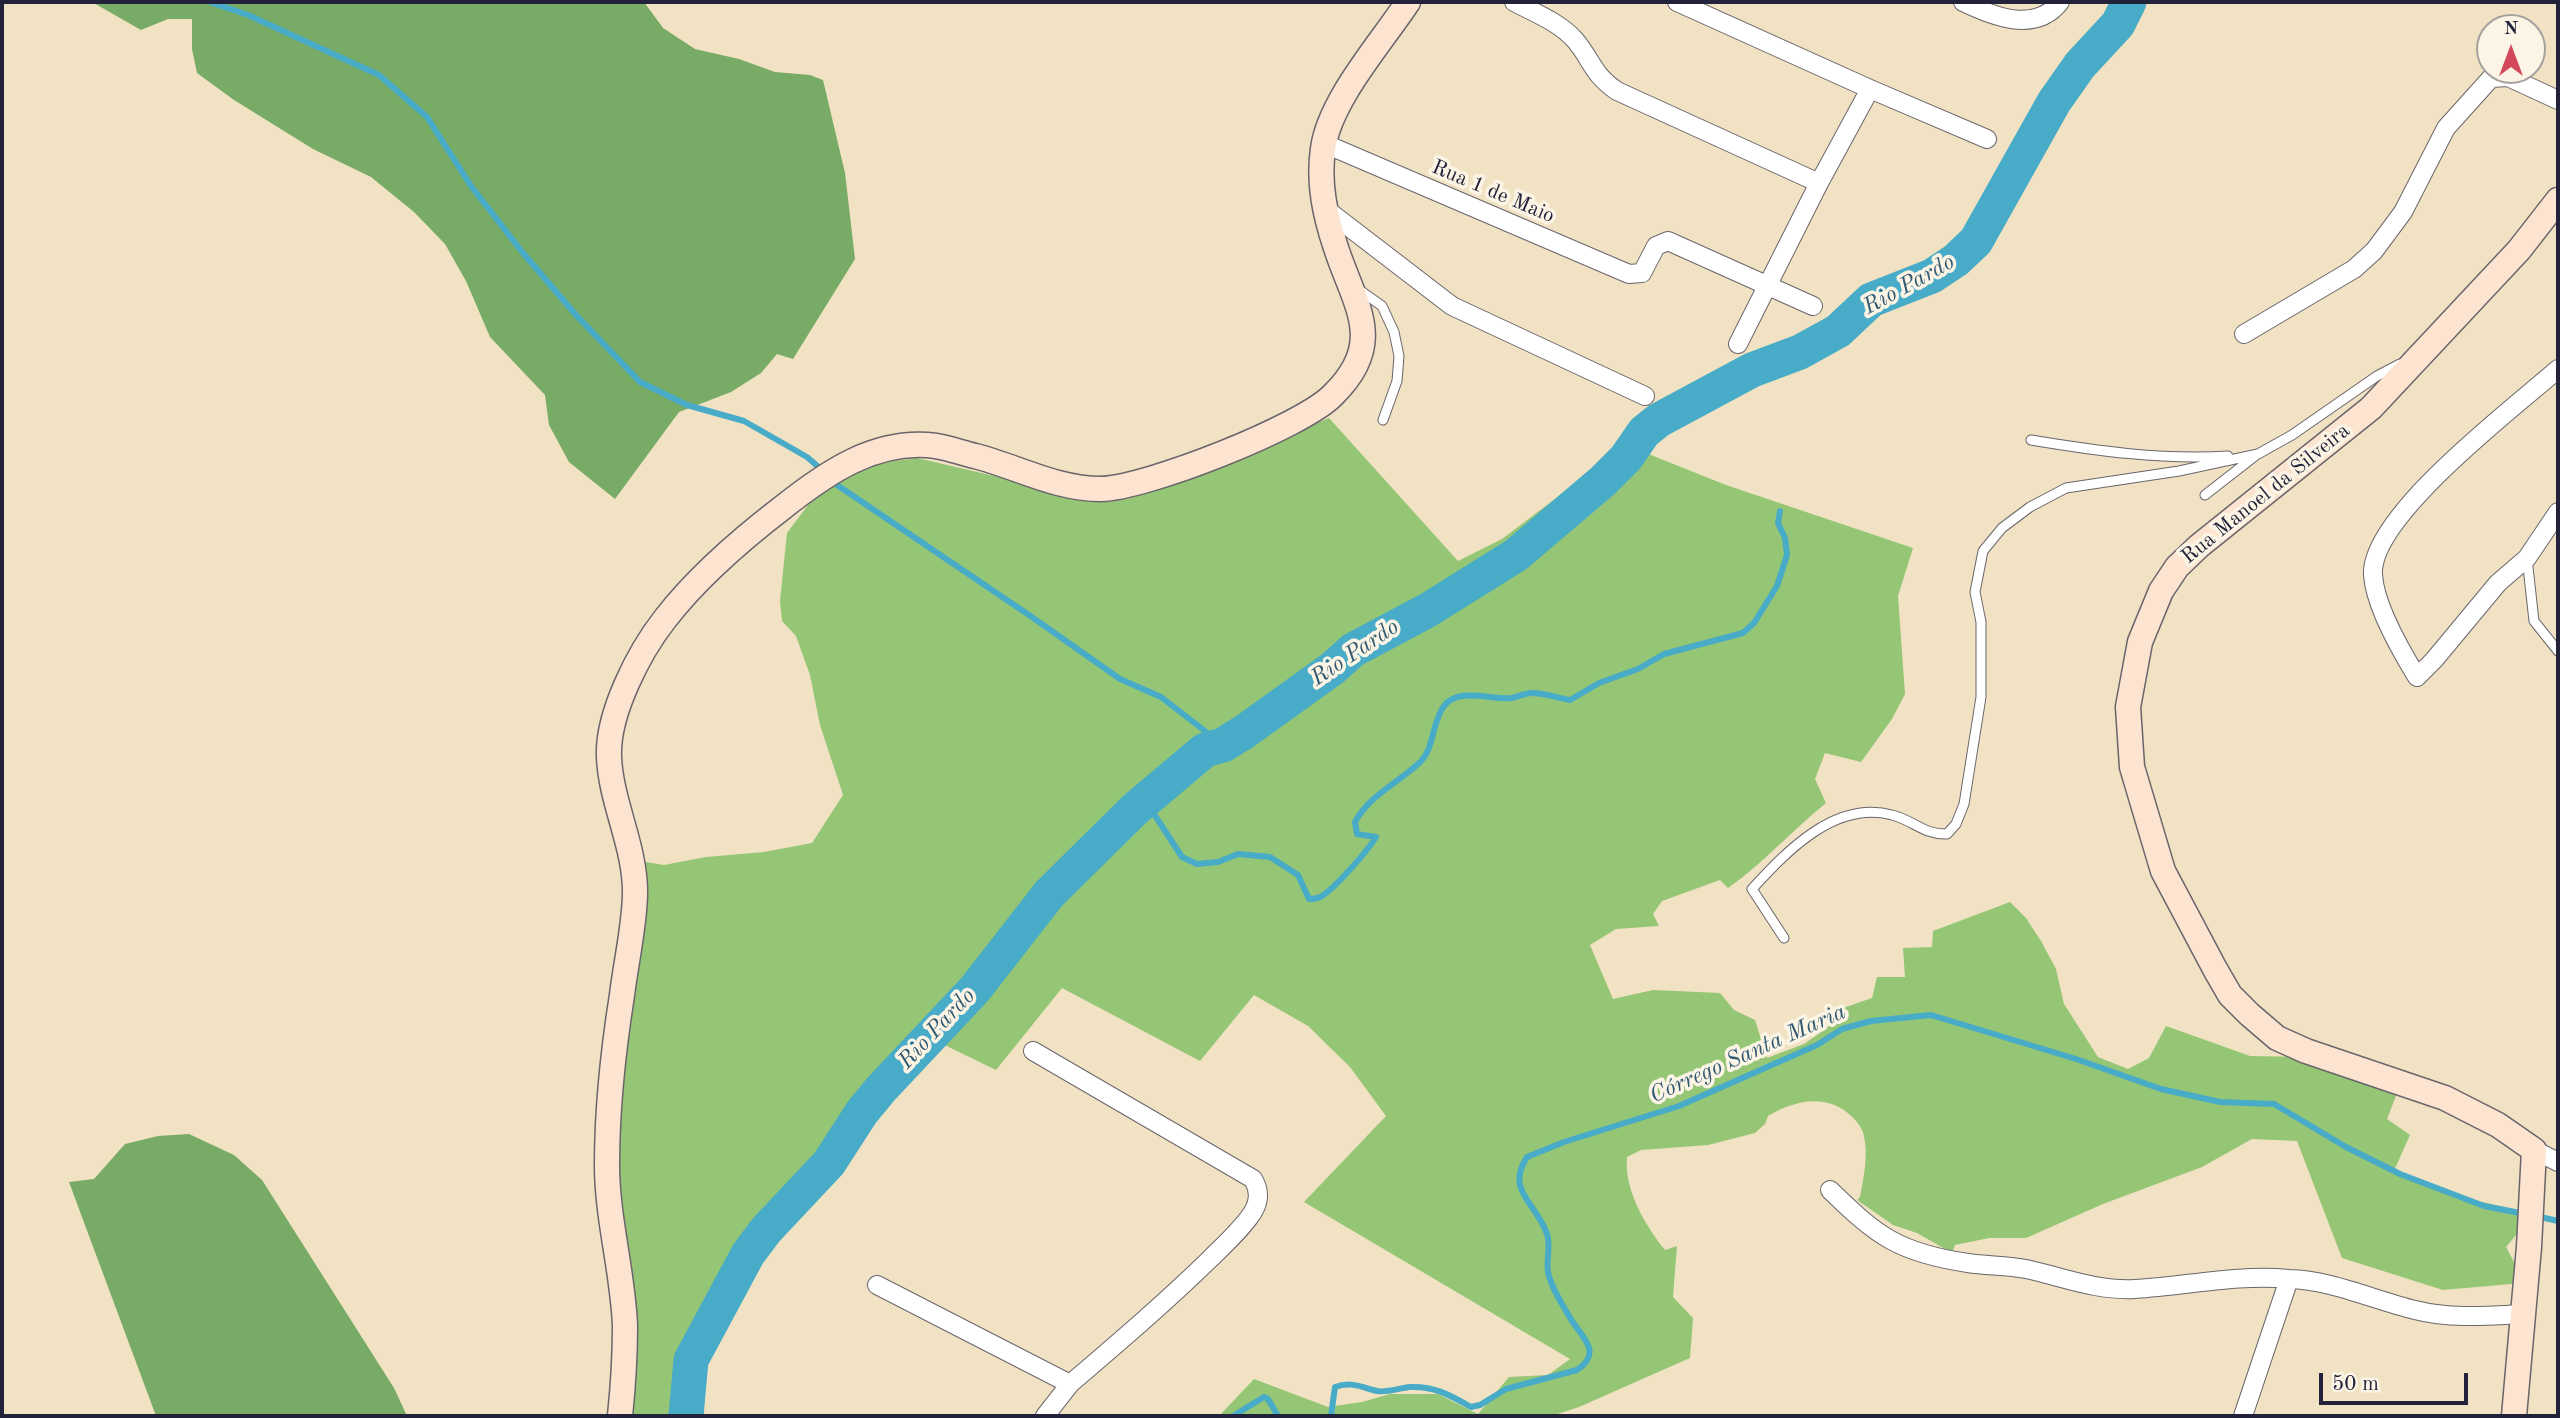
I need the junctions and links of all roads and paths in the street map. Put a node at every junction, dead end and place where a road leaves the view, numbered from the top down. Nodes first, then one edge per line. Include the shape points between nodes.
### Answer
1 (1408, 2) edge
2 (1514, 2) edge
3 (1677, 2) edge
4 (1963, 2) edge
5 (2060, 2) edge
6 (1870, 89) junction
7 (2558, 100) edge
8 (1987, 139) dead end
9 (1323, 143) junction
10 (1819, 183) junction
11 (2558, 200) edge
12 (1323, 207) junction
13 (1350, 284) junction
14 (1766, 285) junction
15 (1813, 306) dead end
16 (2244, 334) dead end
17 (1738, 344) dead end
18 (2419, 354) junction
19 (2558, 369) edge
20 (1645, 396) dead end
21 (1383, 420) dead end
22 (2031, 440) dead end
23 (2258, 454) junction
24 (2205, 495) dead end
25 (2558, 512) edge
26 (2527, 558) junction
27 (2558, 651) edge
28 (1784, 938) dead end
29 (1033, 1051) dead end
30 (2534, 1150) junction
31 (2558, 1162) edge
32 (1830, 1190) dead end
33 (2289, 1279) junction
34 (877, 1285) dead end
35 (2522, 1314) junction
36 (1070, 1384) junction
37 (620, 1416) edge
38 (1045, 1416) edge
39 (2243, 1416) edge
40 (2514, 1416) edge

1 - 9 street via 1348,89
2 - 10 street via 1563,29 1601,80 1617,91
3 - 6 street
4 - 5 street via 1990,15 2016,20 2036,18
6 - 8 street
6 - 10 street
7 - 16 street via 2508,78 2491,78 2446,128 2403,212 2374,251 2354,269
9 - 12 street
9 - 14 street, Rua 1 de Maio via 1629,274 1644,270 1656,246 1668,241
10 - 14 street
11 - 18 street, Rua Manoel da Silveira via 2519,250
12 - 13 street
12 - 20 street via 1452,306
13 - 21 lane via 1382,306 1394,332 1399,356 1397,381
13 - 37 street via 1364,329 1360,352 1351,374 1331,398 1309,413 1161,476 1104,489 1045,480 936,446 880,450 814,483 769,518 664,619 617,706 609,752 635,890 609,1087 606,1171 625,1323
14 - 15 street
14 - 17 street
18 - 23 lane
18 - 30 street, Rua Manoel da Silveira via 2371,408 2177,567 2161,591 2140,642 2128,707 2132,767 2163,871 2230,995 2249,1014 2277,1038 2445,1098
19 - 26 street via 2423,486 2374,559 2373,576 2385,613 2417,677 2498,583
22 - 23 lane via 2108,453 2196,458
23 - 24 lane
23 - 28 lane via 2066,488 2002,528 1983,551 1975,592 1982,622 1982,697 1964,804 1956,824 1947,834 1934,835 1899,817 1864,812 1810,834 1752,889
25 - 26 street
26 - 27 lane via 2534,621
29 - 36 street via 1253,1179 1257,1187 1255,1209 1219,1250 1164,1305
30 - 31 street
30 - 35 street
32 - 33 street via 1887,1240 1942,1258 2025,1269 2112,1289
33 - 35 street via 2314,1281 2417,1311 2465,1317
33 - 39 street
34 - 36 street
35 - 40 street
36 - 38 street

